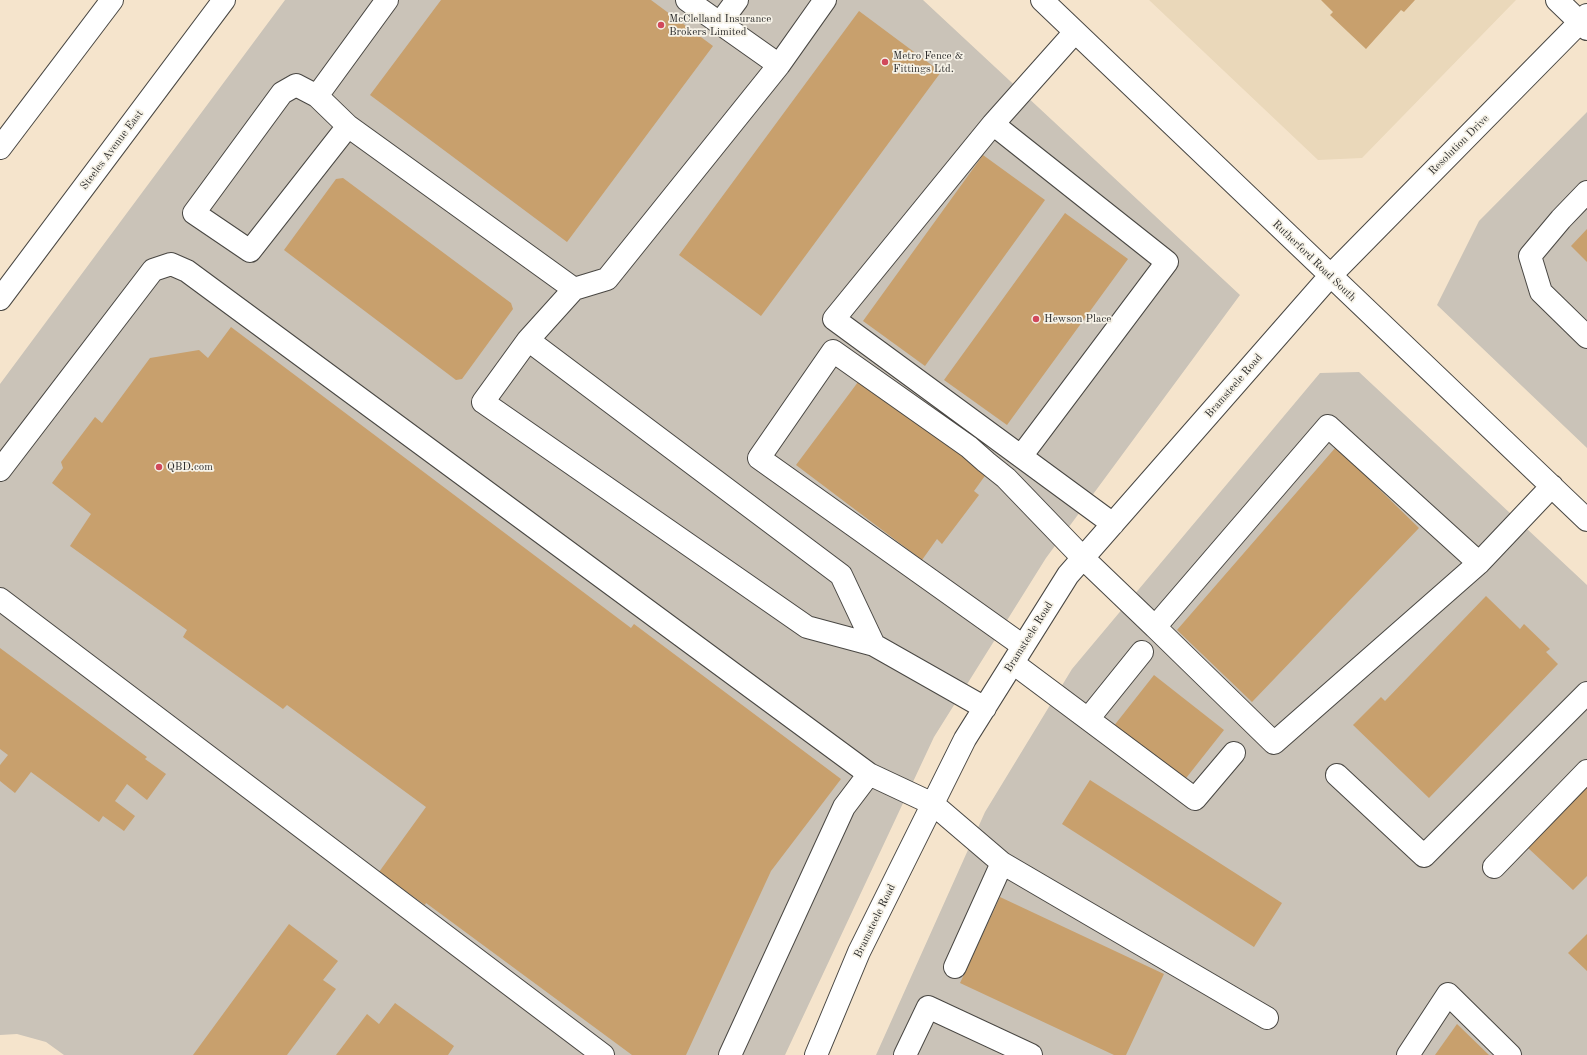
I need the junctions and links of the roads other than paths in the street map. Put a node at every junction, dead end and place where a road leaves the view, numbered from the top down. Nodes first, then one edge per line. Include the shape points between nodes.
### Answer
1 (112, 0) edge
2 (224, 0) edge
3 (387, 0) edge
4 (687, 0) edge
5 (737, 0) edge
6 (825, 0) edge
7 (1042, 0) edge
8 (1557, 0) edge
9 (1585, 22) edge
10 (720, 23) junction
11 (1075, 32) junction
12 (779, 65) junction
13 (317, 96) junction
14 (993, 124) junction
15 (348, 126) junction
16 (0, 148) edge
17 (1587, 192) edge
18 (1330, 276) junction
19 (574, 288) junction
20 (0, 299) edge
21 (1587, 337) edge
22 (528, 340) junction
23 (1022, 455) junction
24 (0, 470) edge
25 (1552, 486) junction
26 (1587, 520) edge
27 (1113, 524) junction
28 (1083, 558) junction
29 (1479, 563) junction
30 (0, 599) edge
31 (1155, 626) junction
32 (874, 645) junction
33 (1142, 652) dead end
34 (1018, 655) junction
35 (1587, 693) edge
36 (985, 708) junction
37 (1088, 719) junction
38 (1234, 753) dead end
39 (1587, 771) edge
40 (869, 774) junction
41 (1338, 775) dead end
42 (933, 804) junction
43 (1002, 864) junction
44 (1494, 867) dead end
45 (955, 967) dead end
46 (1267, 1018) dead end
47 (603, 1055) edge
48 (730, 1055) edge
49 (816, 1055) edge
50 (905, 1055) edge
51 (1031, 1055) edge
52 (1408, 1055) edge
53 (1510, 1055) edge

1 - 16 street
2 - 20 street, Steeles Avenue East
3 - 13 street
4 - 10 street
5 - 10 street
6 - 12 street
7 - 11 street, Rutherford Road South
8 - 9 street
9 - 18 street, Resolution Drive
10 - 12 street
11 - 14 street
11 - 18 street, Rutherford Road South
12 - 19 street via 607,279
13 - 15 street
13 - 15 street via 296,85 282,93 194,213 250,251
14 - 23 street via 1167,262
14 - 23 street via 834,318
15 - 19 street
17 - 21 street via 1530,256 1541,292
18 - 25 street, Rutherford Road South
18 - 27 street, Bramsteele Road
19 - 22 street
22 - 32 street via 841,575
22 - 32 street via 483,402 807,627
23 - 27 street
24 - 40 street via 153,270 170,264 187,271
25 - 26 street, Rutherford Road South
25 - 29 street
27 - 28 street, Bramsteele Road
28 - 31 street
28 - 34 street, Bramsteele Road via 1068,575
28 - 34 street via 1006,478 969,447 833,351 759,458
29 - 31 street via 1274,743
29 - 31 street via 1328,426
30 - 47 street
32 - 36 street
33 - 37 street
34 - 36 street, Bramsteele Road
34 - 37 street
35 - 41 street via 1424,856
36 - 42 street, Bramsteele Road
37 - 38 street via 1195,799
39 - 44 street
40 - 42 street
40 - 48 street via 844,807
42 - 43 street
42 - 49 street, Bramsteele Road via 860,952
43 - 45 street
43 - 46 street
50 - 51 street via 928,1007
52 - 53 street via 1448,994

